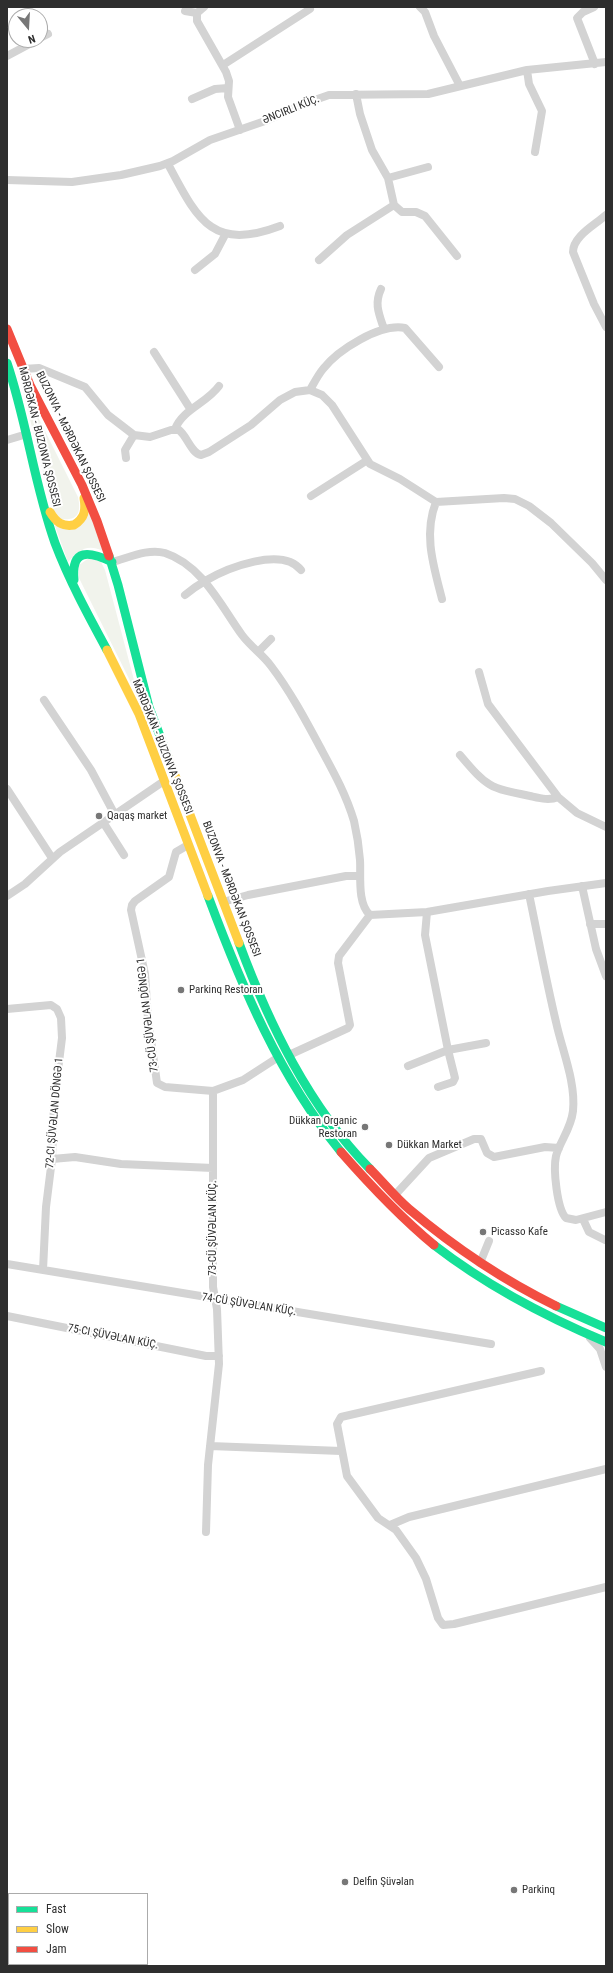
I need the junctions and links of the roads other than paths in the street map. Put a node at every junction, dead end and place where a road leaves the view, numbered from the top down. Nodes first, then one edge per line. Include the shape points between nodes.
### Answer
1 (204, 7) edge
2 (420, 7) edge
3 (594, 7) edge
4 (310, 9) dead end
5 (185, 11) dead end
6 (197, 13) junction
7 (22, 48) edge
8 (7, 56) edge
9 (606, 62) edge
10 (595, 64) junction
11 (223, 65) junction
12 (527, 70) junction
13 (460, 86) junction
14 (228, 88) junction
15 (356, 94) junction
16 (192, 99) dead end
17 (240, 130) junction
18 (534, 152) dead end
19 (168, 164) junction
20 (428, 167) dead end
21 (388, 178) junction
22 (7, 180) edge
23 (394, 205) junction
24 (606, 216) edge
25 (280, 226) dead end
26 (225, 235) junction
27 (457, 256) dead end
28 (319, 260) dead end
29 (195, 270) dead end
30 (381, 289) dead end
31 (606, 327) edge
32 (7, 329) edge
33 (384, 329) junction
34 (154, 352) dead end
35 (7, 362) edge
36 (439, 367) dead end
37 (23, 368) junction
38 (219, 386) dead end
39 (310, 390) junction
40 (191, 410) junction
41 (175, 429) junction
42 (27, 434) junction
43 (134, 435) junction
44 (7, 440) edge
45 (126, 458) dead end
46 (366, 461) junction
47 (74, 469) junction
48 (38, 480) junction
49 (311, 496) dead end
50 (436, 502) junction
51 (112, 562) junction
52 (301, 570) dead end
53 (605, 577) edge
54 (204, 581) junction
55 (185, 595) dead end
56 (79, 598) junction
57 (442, 599) dead end
58 (271, 639) dead end
59 (258, 652) junction
60 (478, 672) dead end
61 (44, 700) dead end
62 (460, 755) dead end
63 (164, 781) junction
64 (8, 793) edge
65 (558, 797) junction
66 (114, 814) junction
67 (103, 822) junction
68 (606, 827) edge
69 (188, 845) junction
70 (124, 855) dead end
71 (52, 858) junction
72 (360, 876) junction
73 (606, 884) edge
74 (582, 886) junction
75 (530, 894) junction
76 (7, 896) edge
77 (223, 902) junction
78 (427, 912) junction
79 (370, 915) junction
80 (590, 924) junction
81 (606, 924) edge
82 (606, 976) edge
83 (7, 1009) edge
84 (486, 1043) dead end
85 (448, 1050) junction
86 (289, 1055) junction
87 (277, 1058) junction
88 (408, 1066) dead end
89 (438, 1087) dead end
90 (213, 1092) junction
91 (559, 1148) junction
92 (52, 1159) junction
93 (213, 1168) junction
94 (395, 1195) junction
95 (606, 1212) edge
96 (583, 1219) junction
97 (605, 1240) dead end
98 (489, 1241) dead end
99 (480, 1263) junction
100 (7, 1264) edge
101 (43, 1270) junction
102 (215, 1299) junction
103 (7, 1316) edge
104 (606, 1328) edge
105 (586, 1335) junction
106 (606, 1342) edge
107 (491, 1344) dead end
108 (219, 1356) junction
109 (606, 1367) edge
110 (541, 1371) dead end
111 (210, 1446) junction
112 (341, 1450) junction
113 (606, 1469) edge
114 (390, 1525) junction
115 (206, 1532) dead end
116 (606, 1587) edge

1 - 6 street
2 - 13 street
3 - 10 street via 577,18
4 - 11 street
5 - 6 street
6 - 11 street via 197,21
7 - 8 street
9 - 10 street, ƏNCIRLI KÜÇ.
10 - 12 street, ƏNCIRLI KÜÇ.
11 - 14 street via 228,76
12 - 13 street, ƏNCIRLI KÜÇ.
12 - 18 street via 529,84 542,111
13 - 15 street, ƏNCIRLI KÜÇ. via 428,94
14 - 16 street via 215,89
14 - 17 street via 228,97
15 - 17 street, ƏNCIRLI KÜÇ. via 322,97
15 - 21 street via 372,150
17 - 19 street, ƏNCIRLI KÜÇ. via 210,140
19 - 22 street, ƏNCIRLI KÜÇ. via 121,175 72,182
19 - 26 street via 194,211 210,227
20 - 21 street
21 - 23 street
23 - 27 street via 402,212 416,212 425,216
23 - 28 street via 347,235
24 - 31 street via 579,237 573,247 591,297
25 - 26 street via 256,234
26 - 29 street via 215,254
30 - 33 street via 376,305
32 - 37 main road, BUZONVA - MƏRDƏKAN ŞOSSESI
33 - 36 street via 404,328
33 - 39 street via 354,344 333,359 322,370
34 - 40 street
35 - 42 main road, MƏRDƏKAN - BUZONVA ŞOSSESI
37 - 43 street via 39,368 85,387 105,411
37 - 47 main road, BUZONVA - MƏRDƏKAN ŞOSSESI
38 - 40 street via 212,395
39 - 41 street via 295,392 280,400 251,425 205,454 198,454 182,432
39 - 46 street via 322,395 332,405
40 - 41 street via 181,418
41 - 43 street via 150,437
42 - 44 street
42 - 48 main road, MƏRDƏKAN - BUZONVA ŞOSSESI
43 - 45 street via 126,450
46 - 49 street
46 - 50 street via 410,484
47 - 48 main road via 86,504 86,512 83,519 69,526 57,524
47 - 51 main road, BUZONVA - MƏRDƏKAN ŞOSSESI via 89,500
48 - 56 main road, MƏRDƏKAN - BUZONVA ŞOSSESI via 55,542
50 - 53 street via 504,498 522,502 551,522
50 - 57 street via 430,521 431,555
51 - 54 street via 148,552 163,552 178,559
51 - 56 main road via 93,553 85,553 78,557 72,568
51 - 77 main road, BUZONVA - MƏRDƏKAN ŞOSSESI via 149,706
52 - 54 street via 297,564 289,560 267,559
54 - 55 street
54 - 59 street via 248,643
56 - 63 main road, MƏRDƏKAN - BUZONVA ŞOSSESI via 131,696
58 - 59 street
59 - 72 street via 270,664 288,692 341,787 357,833
60 - 65 street via 488,704
61 - 66 street via 91,770
62 - 65 street via 478,776 492,787 548,799
63 - 66 street
63 - 69 main road, MƏRDƏKAN - BUZONVA ŞOSSESI
64 - 71 street
65 - 68 street via 574,810
66 - 67 street
67 - 70 street
67 - 71 street
69 - 87 main road, MƏRDƏKAN - BUZONVA ŞOSSESI via 242,983
69 - 90 street, 73-CÜ ŞÜVƏLAN DÖNGƏ 1 via 176,852 169,877 135,901 131,910 145,974 157,1082 165,1087
71 - 76 street via 25,884
72 - 77 street via 346,876 271,890
72 - 79 street via 363,905
73 - 74 street
74 - 75 street
74 - 80 street
75 - 78 street
75 - 91 street via 573,1091 573,1112
77 - 86 main road, BUZONVA - MƏRDƏKAN ŞOSSESI via 252,977
78 - 79 street
78 - 85 street via 425,935
79 - 86 street via 339,956 338,963 350,1025
80 - 81 street
80 - 82 street
83 - 92 street, 72-CI ŞÜVƏLAN DÖNGƏ 1 via 51,1005 57,1008 61,1018 62,1038 54,1102
84 - 85 street
85 - 88 street
85 - 89 street via 455,1080
86 - 94 main road, BUZONVA - MƏRDƏKAN ŞOSSESI via 332,1123 375,1176
87 - 90 street, 73-CÜ ŞÜVƏLAN DÖNGƏ 1 via 233,1085
87 - 105 main road, MƏRDƏKAN - BUZONVA ŞOSSESI via 323,1130 367,1183 400,1217 473,1275 520,1303
90 - 93 street, 73-CÜ ŞÜVƏLAN KÜÇ.
91 - 94 street via 545,1147 494,1157 487,1153 481,1139 474,1139 429,1158
91 - 96 street via 554,1166 560,1208 566,1218
92 - 93 street via 79,1158 121,1164
92 - 101 street, 72-CI ŞÜVƏLAN DÖNGƏ 1 via 46,1207
93 - 102 street, 73-CÜ ŞÜVƏLAN KÜÇ.
94 - 99 main road, BUZONVA - MƏRDƏKAN ŞOSSESI via 444,1238
95 - 96 street
96 - 97 street via 589,1232
98 - 99 street
99 - 104 main road, BUZONVA - MƏRDƏKAN ŞOSSESI via 527,1292
100 - 101 street, 74-CÜ ŞÜVƏLAN KÜÇ.
101 - 102 street, 74-CÜ ŞÜVƏLAN KÜÇ.
102 - 107 street, 74-CÜ ŞÜVƏLAN KÜÇ.
102 - 108 street, 73-CÜ ŞÜVƏLAN KÜÇ.
103 - 108 street, 75-CI ŞÜVƏLAN KÜÇ. via 206,1356
105 - 106 main road, MƏRDƏKAN - BUZONVA ŞOSSESI
105 - 109 street via 600,1349
108 - 111 street, 73-CÜ ŞÜVƏLAN KÜÇ.
110 - 112 street via 341,1417 337,1424
111 - 112 street
111 - 115 street, 73-CÜ ŞÜVƏLAN KÜÇ.
112 - 114 street via 345,1471 350,1481 378,1518
113 - 114 street via 409,1517
114 - 116 street via 416,1558 426,1579 438,1618 443,1625

